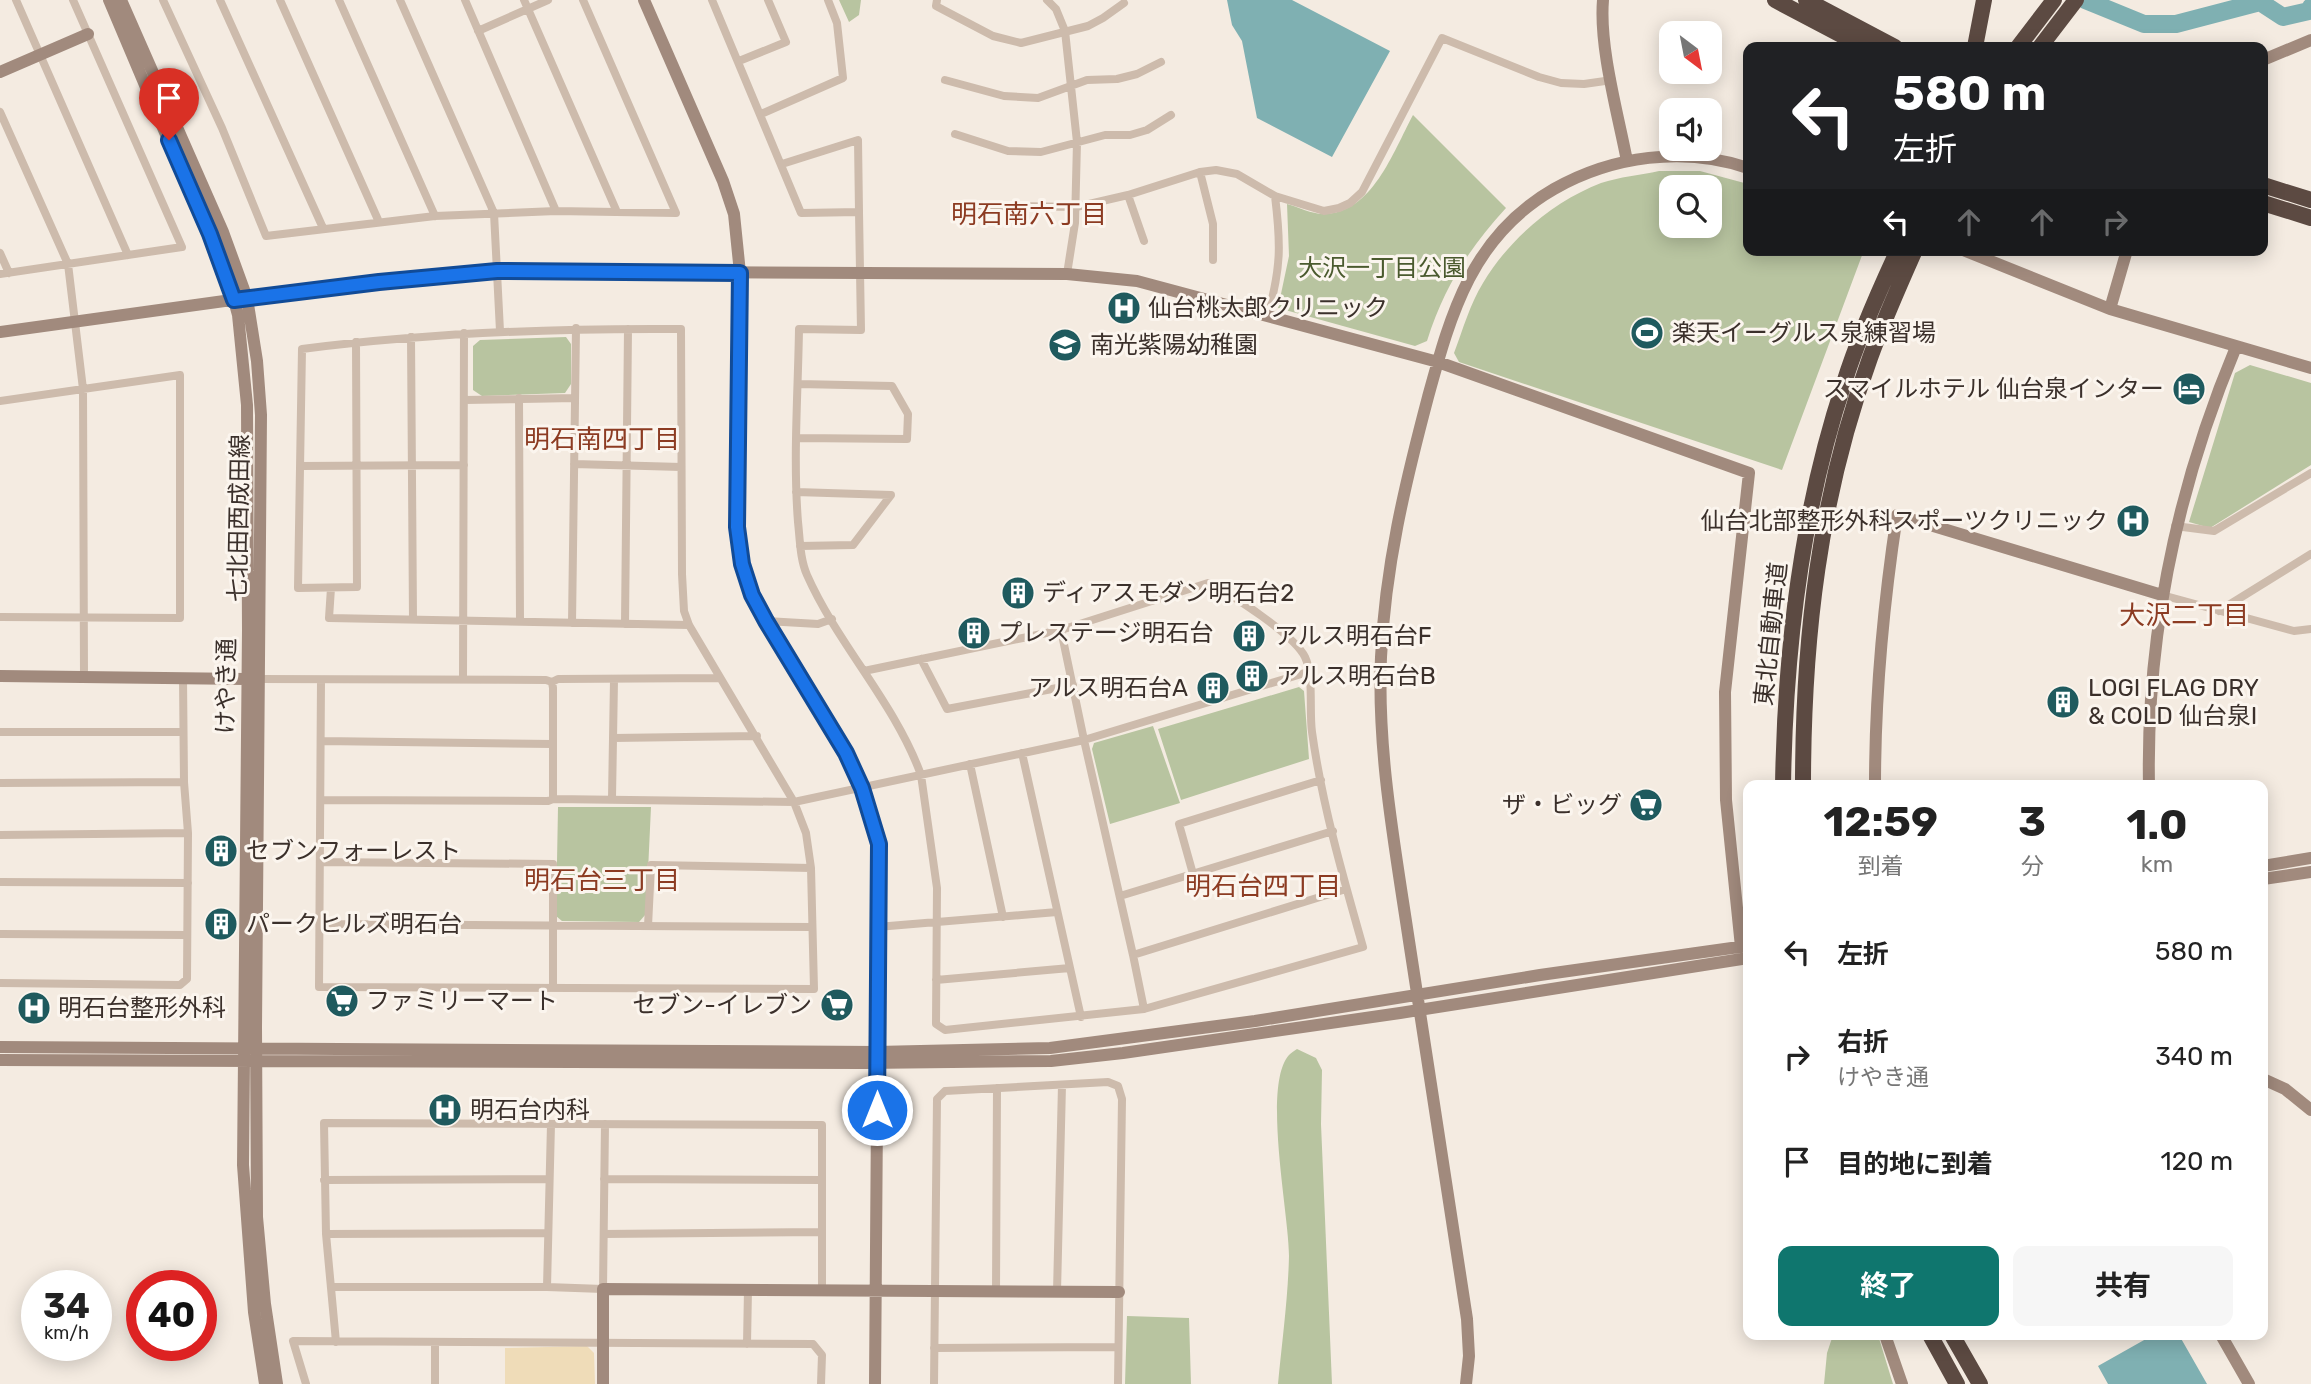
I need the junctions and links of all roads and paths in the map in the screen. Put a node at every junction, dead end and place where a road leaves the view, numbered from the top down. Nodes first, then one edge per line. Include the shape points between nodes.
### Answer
1 (16, 0) edge
2 (73, 0) edge
3 (109, 0) edge
4 (121, 0) edge
5 (163, 0) edge
6 (220, 0) edge
7 (280, 0) edge
8 (339, 0) edge
9 (400, 0) edge
10 (465, 0) edge
11 (548, 0) edge
12 (583, 0) edge
13 (644, 0) edge
14 (712, 0) edge
15 (768, 0) edge
16 (828, 0) edge
17 (937, 0) edge
18 (1047, 0) edge
19 (1603, 0) edge
20 (1775, 0) edge
21 (1806, 0) edge
22 (1984, 0) edge
23 (2054, 0) edge
24 (1124, 3) dead end
25 (2074, 3) edge
26 (526, 4) edge
27 (478, 31) junction
28 (1065, 31) junction
29 (88, 34) junction
30 (2311, 40) edge
31 (1855, 42) edge
32 (1886, 42) edge
33 (1976, 42) edge
34 (2022, 42) edge
35 (2044, 42) edge
36 (40, 55) junction
37 (2268, 58) edge
38 (739, 61) junction
39 (1161, 62) dead end
40 (0, 72) edge
41 (944, 80) dead end
42 (1612, 80) junction
43 (1072, 86) junction
44 (0, 112) edge
45 (761, 114) junction
46 (1171, 115) dead end
47 (955, 134) dead end
48 (1077, 142) junction
49 (1627, 161) junction
50 (782, 164) junction
51 (1743, 167) edge
52 (1200, 172) junction
53 (2268, 187) edge
54 (1128, 195) junction
55 (1275, 195) junction
56 (2311, 200) edge
57 (969, 205) dead end
58 (2268, 205) edge
59 (1076, 207) junction
60 (556, 211) junction
61 (617, 212) junction
62 (859, 212) junction
63 (494, 213) junction
64 (435, 216) junction
65 (2311, 218) edge
66 (379, 222) junction
67 (323, 228) junction
68 (1144, 241) dead end
69 (0, 253) edge
70 (128, 255) junction
71 (1886, 256) edge
72 (1896, 256) edge
73 (1912, 256) edge
74 (1978, 256) edge
75 (2125, 256) edge
76 (1213, 260) dead end
77 (68, 264) junction
78 (497, 271) junction
79 (740, 273) junction
80 (859, 273) junction
81 (4, 274) edge
82 (1066, 274) junction
83 (241, 299) junction
84 (2110, 309) junction
85 (1268, 315) junction
86 (75, 323) junction
87 (576, 328) junction
88 (628, 328) junction
89 (500, 331) junction
90 (0, 332) edge
91 (464, 333) junction
92 (411, 337) junction
93 (356, 342) junction
94 (2236, 347) junction
95 (1438, 362) junction
96 (2311, 368) edge
97 (1844, 382) junction
98 (799, 384) junction
99 (83, 389) junction
100 (519, 398) junction
101 (575, 398) junction
102 (465, 400) junction
103 (0, 401) edge
104 (797, 438) junction
105 (574, 464) junction
106 (464, 465) junction
107 (301, 466) junction
108 (357, 466) junction
109 (412, 466) junction
110 (627, 466) junction
111 (681, 467) junction
112 (2311, 473) edge
113 (796, 492) junction
114 (2175, 526) junction
115 (800, 546) junction
116 (2311, 554) edge
117 (331, 588) junction
118 (2162, 595) junction
119 (2219, 611) junction
120 (0, 617) edge
121 (83, 619) junction
122 (413, 619) junction
123 (832, 619) junction
124 (465, 620) junction
125 (520, 621) junction
126 (766, 621) junction
127 (572, 622) junction
128 (625, 624) junction
129 (690, 625) junction
130 (2311, 629) edge
131 (1062, 630) junction
132 (921, 659) junction
133 (864, 671) junction
134 (1308, 672) junction
135 (0, 676) edge
136 (84, 676) junction
137 (183, 678) junction
138 (720, 678) junction
139 (253, 679) junction
140 (463, 679) junction
141 (321, 680) junction
142 (614, 680) junction
143 (552, 682) junction
144 (1073, 685) junction
145 (0, 732) edge
146 (183, 732) junction
147 (757, 736) junction
148 (613, 738) junction
149 (1084, 740) junction
150 (322, 741) junction
151 (552, 744) junction
152 (1022, 753) junction
153 (970, 764) junction
154 (921, 775) junction
155 (1321, 780) junction
156 (1783, 780) edge
157 (1803, 780) edge
158 (1875, 780) edge
159 (2149, 780) edge
160 (184, 782) junction
161 (0, 783) edge
162 (862, 788) junction
163 (612, 798) junction
164 (553, 799) junction
165 (321, 800) junction
166 (794, 802) junction
167 (1333, 831) junction
168 (188, 833) junction
169 (0, 835) edge
170 (2311, 858) edge
171 (321, 862) junction
172 (2268, 865) edge
173 (811, 868) junction
174 (2311, 872) edge
175 (1193, 874) junction
176 (2268, 878) edge
177 (0, 882) edge
178 (188, 883) junction
179 (1346, 889) junction
180 (1120, 896) junction
181 (1057, 912) junction
182 (1003, 917) junction
183 (320, 924) junction
184 (937, 924) junction
185 (553, 926) junction
186 (648, 926) junction
187 (812, 927) junction
188 (877, 927) junction
189 (0, 934) edge
190 (187, 935) junction
191 (1743, 938) edge
192 (1743, 946) edge
193 (1133, 955) junction
194 (1743, 959) edge
195 (1070, 968) junction
196 (936, 980) junction
197 (0, 983) edge
198 (553, 988) junction
199 (1417, 996) junction
200 (1144, 1009) junction
201 (1419, 1010) junction
202 (1081, 1017) junction
203 (0, 1047) edge
204 (250, 1056) junction
205 (877, 1058) junction
206 (0, 1060) edge
207 (2268, 1081) edge
208 (1062, 1085) junction
209 (997, 1088) junction
210 (2311, 1110) edge
211 (551, 1124) junction
212 (605, 1124) junction
213 (549, 1178) junction
214 (324, 1180) junction
215 (604, 1180) junction
216 (822, 1180) junction
217 (822, 1232) junction
218 (548, 1233) junction
219 (326, 1234) junction
220 (604, 1234) junction
221 (331, 1287) junction
222 (547, 1287) junction
223 (603, 1289) junction
224 (748, 1289) junction
225 (822, 1290) junction
226 (876, 1291) junction
227 (935, 1291) junction
228 (996, 1292) junction
229 (1057, 1292) junction
230 (1119, 1292) junction
231 (1887, 1340) edge
232 (1933, 1340) edge
233 (1955, 1340) edge
234 (2224, 1340) edge
235 (336, 1342) junction
236 (435, 1342) junction
237 (603, 1342) junction
238 (747, 1343) junction
239 (1118, 1347) junction
240 (934, 1348) junction
241 (265, 1384) edge
242 (277, 1384) edge
243 (306, 1384) edge
244 (435, 1384) edge
245 (603, 1384) edge
246 (821, 1384) edge
247 (875, 1384) edge
248 (934, 1384) edge
249 (1118, 1384) edge
250 (1466, 1384) edge
251 (1902, 1384) edge
252 (1958, 1384) edge
253 (1980, 1384) edge
254 (2249, 1384) edge

1 - 36 street
2 - 29 street
3 - 83 street, けやき通
4 - 83 street via 223,232
5 - 67 street via 266,236
6 - 67 street
7 - 66 street
8 - 64 street
9 - 63 street
10 - 27 street
11 - 26 street
12 - 61 street via 676,213
13 - 79 street via 723,181 734,214
14 - 38 street
15 - 38 street via 786,42
16 - 45 street via 837,23 843,78
17 - 28 street via 936,6 993,36 1021,43
18 - 28 street
19 - 42 street via 1601,17
20 - 31 highway
21 - 32 highway
22 - 33 highway
23 - 34 highway
24 - 28 street via 1088,26
25 - 35 highway
26 - 27 street
26 - 61 street
27 - 60 street
28 - 43 street
29 - 36 street
29 - 70 street via 182,247
30 - 37 street
36 - 40 street
36 - 70 street
38 - 45 street
39 - 43 street via 1137,74
41 - 43 street via 1004,96 1038,98
42 - 49 street
42 - 55 street via 1584,84 1539,78 1443,38 1362,192 1350,203 1324,211
43 - 48 street
44 - 77 street
45 - 50 street
46 - 48 street via 1130,135
47 - 48 street via 1008,151 1041,152
48 - 59 street
49 - 51 street via 1673,155
49 - 95 street via 1563,184 1505,228 1476,263 1463,288
50 - 62 street via 801,213
50 - 62 street via 858,140
52 - 54 street
52 - 55 street via 1237,174
52 - 76 street via 1213,224
53 - 56 highway
54 - 59 street
54 - 68 street
55 - 85 street via 1279,270
57 - 59 street
58 - 65 highway
59 - 82 street
60 - 61 street
60 - 63 street
62 - 80 street
63 - 64 street
63 - 78 street
64 - 66 street
66 - 67 street
69 - 81 street
70 - 77 street
71 - 97 highway
72 - 97 highway, 東北自動車道
73 - 157 highway, 東北自動車道 via 1861,384 1824,525 1809,623
74 - 84 street
75 - 84 street
77 - 81 street
77 - 86 street
78 - 79 street
78 - 83 street
78 - 89 street
79 - 80 street
79 - 126 street via 737,527 742,564
80 - 82 street
80 - 98 street via 861,330 799,329
82 - 85 street via 1137,281
83 - 86 street
83 - 139 street, けやき通
84 - 94 street
85 - 95 street
86 - 90 street
86 - 99 street
87 - 88 street
87 - 89 street
87 - 101 street
88 - 110 street
88 - 111 street via 681,329
89 - 91 street
91 - 92 street
91 - 102 street
92 - 93 street
92 - 109 street
93 - 107 street via 302,349
93 - 108 street
94 - 96 street
94 - 114 street via 2210,411
95 - 191 street via 1749,473 1725,692 1726,800
95 - 199 street via 1389,561 1381,661 1382,752
97 - 156 highway, 東北自動車道 via 1813,493 1801,561 1788,672
98 - 104 street
98 - 104 street via 892,386 908,414 907,439
99 - 103 street
99 - 121 street
99 - 121 street via 180,375 180,618
100 - 101 street
100 - 102 street
100 - 125 street
101 - 105 street
102 - 106 street
104 - 113 street
105 - 110 street
105 - 127 street
106 - 109 street
106 - 124 street
107 - 108 street
107 - 117 street via 298,588
108 - 109 street
108 - 117 street via 357,587
109 - 122 street
110 - 111 street
110 - 128 street
111 - 129 street via 684,611
112 - 114 street via 2214,531
113 - 115 street
113 - 115 street via 891,495 853,545
114 - 118 street
115 - 123 street via 807,576
116 - 119 street
117 - 122 street via 329,618
118 - 119 street
118 - 158 street via 1897,514 1875,712
118 - 159 street
119 - 130 street via 2294,631
120 - 121 street
121 - 136 street
122 - 124 street
123 - 126 street via 818,624
123 - 133 street
124 - 125 street
124 - 140 street
125 - 127 street
126 - 162 street via 846,753
127 - 128 street
128 - 129 street
129 - 138 street
131 - 132 street
131 - 134 street via 1208,583 1295,642
131 - 144 street
132 - 133 street
132 - 144 street via 947,709
133 - 154 street
134 - 149 street
134 - 155 street
135 - 136 street
136 - 137 street
137 - 139 street
137 - 146 street
138 - 142 street
138 - 147 street
139 - 141 street
139 - 204 street
140 - 141 street
140 - 143 street
141 - 150 street
142 - 143 street
142 - 148 street
143 - 151 street
144 - 149 street
145 - 146 street
146 - 160 street
147 - 148 street
147 - 166 street
148 - 163 street
149 - 152 street
149 - 180 street
150 - 151 street
150 - 165 street
151 - 164 street
152 - 153 street
152 - 181 street
153 - 154 street
153 - 182 street
154 - 162 street
154 - 184 street via 937,888
155 - 167 street
155 - 175 street via 1179,824
160 - 161 street
160 - 168 street
162 - 166 street
162 - 188 street via 879,844
163 - 164 street
163 - 166 street
164 - 165 street
165 - 171 street
166 - 173 street via 806,833
167 - 175 street
167 - 179 street
168 - 169 street
168 - 178 street
170 - 172 street
171 - 183 street
171 - 185 street via 553,864
173 - 186 street via 650,865
173 - 187 street
174 - 176 street
175 - 180 street
177 - 178 street
178 - 190 street
179 - 193 street
179 - 200 street via 1363,947
180 - 193 street
181 - 182 street
181 - 195 street
182 - 184 street
183 - 185 street
183 - 198 street via 319,987
184 - 188 street
184 - 196 street
185 - 186 street
185 - 198 street
186 - 187 street
187 - 198 street via 814,989
188 - 205 street
189 - 190 street
190 - 197 street via 187,979 180,985
192 - 199 street
193 - 200 street
194 - 201 street
195 - 196 street
195 - 202 street
196 - 202 street via 936,1024 945,1030
199 - 201 street
199 - 205 street via 1062,1046
200 - 202 street
201 - 205 street via 1051,1061
201 - 250 street via 1467,1320
203 - 204 street
204 - 205 street
204 - 206 street
204 - 241 street via 243,1165 246,1232
204 - 242 street via 257,1217
205 - 226 street
207 - 210 street via 2286,1089
208 - 209 street
208 - 229 street
208 - 230 street via 1108,1082 1118,1086 1122,1099
209 - 227 street via 945,1091 937,1099
209 - 228 street
211 - 212 street
211 - 213 street
211 - 214 street via 324,1123
212 - 215 street
212 - 216 street via 822,1125
213 - 214 street
213 - 218 street
214 - 219 street
215 - 216 street
215 - 220 street
216 - 217 street
217 - 220 street
217 - 225 street
218 - 219 street
218 - 222 street
219 - 221 street
220 - 223 street
221 - 222 street
221 - 235 street
222 - 223 street
223 - 224 street
223 - 237 street
224 - 225 street
224 - 238 street
225 - 226 street
226 - 227 street
226 - 247 street
227 - 228 street
227 - 240 street
228 - 229 street
229 - 230 street
230 - 239 street
231 - 251 street
232 - 252 highway
233 - 253 highway
234 - 254 street
235 - 236 street
235 - 243 street via 293,1341
236 - 237 street
236 - 244 street
237 - 238 street
237 - 245 street
238 - 246 street via 813,1344 822,1355
239 - 240 street
239 - 249 street
240 - 248 street

